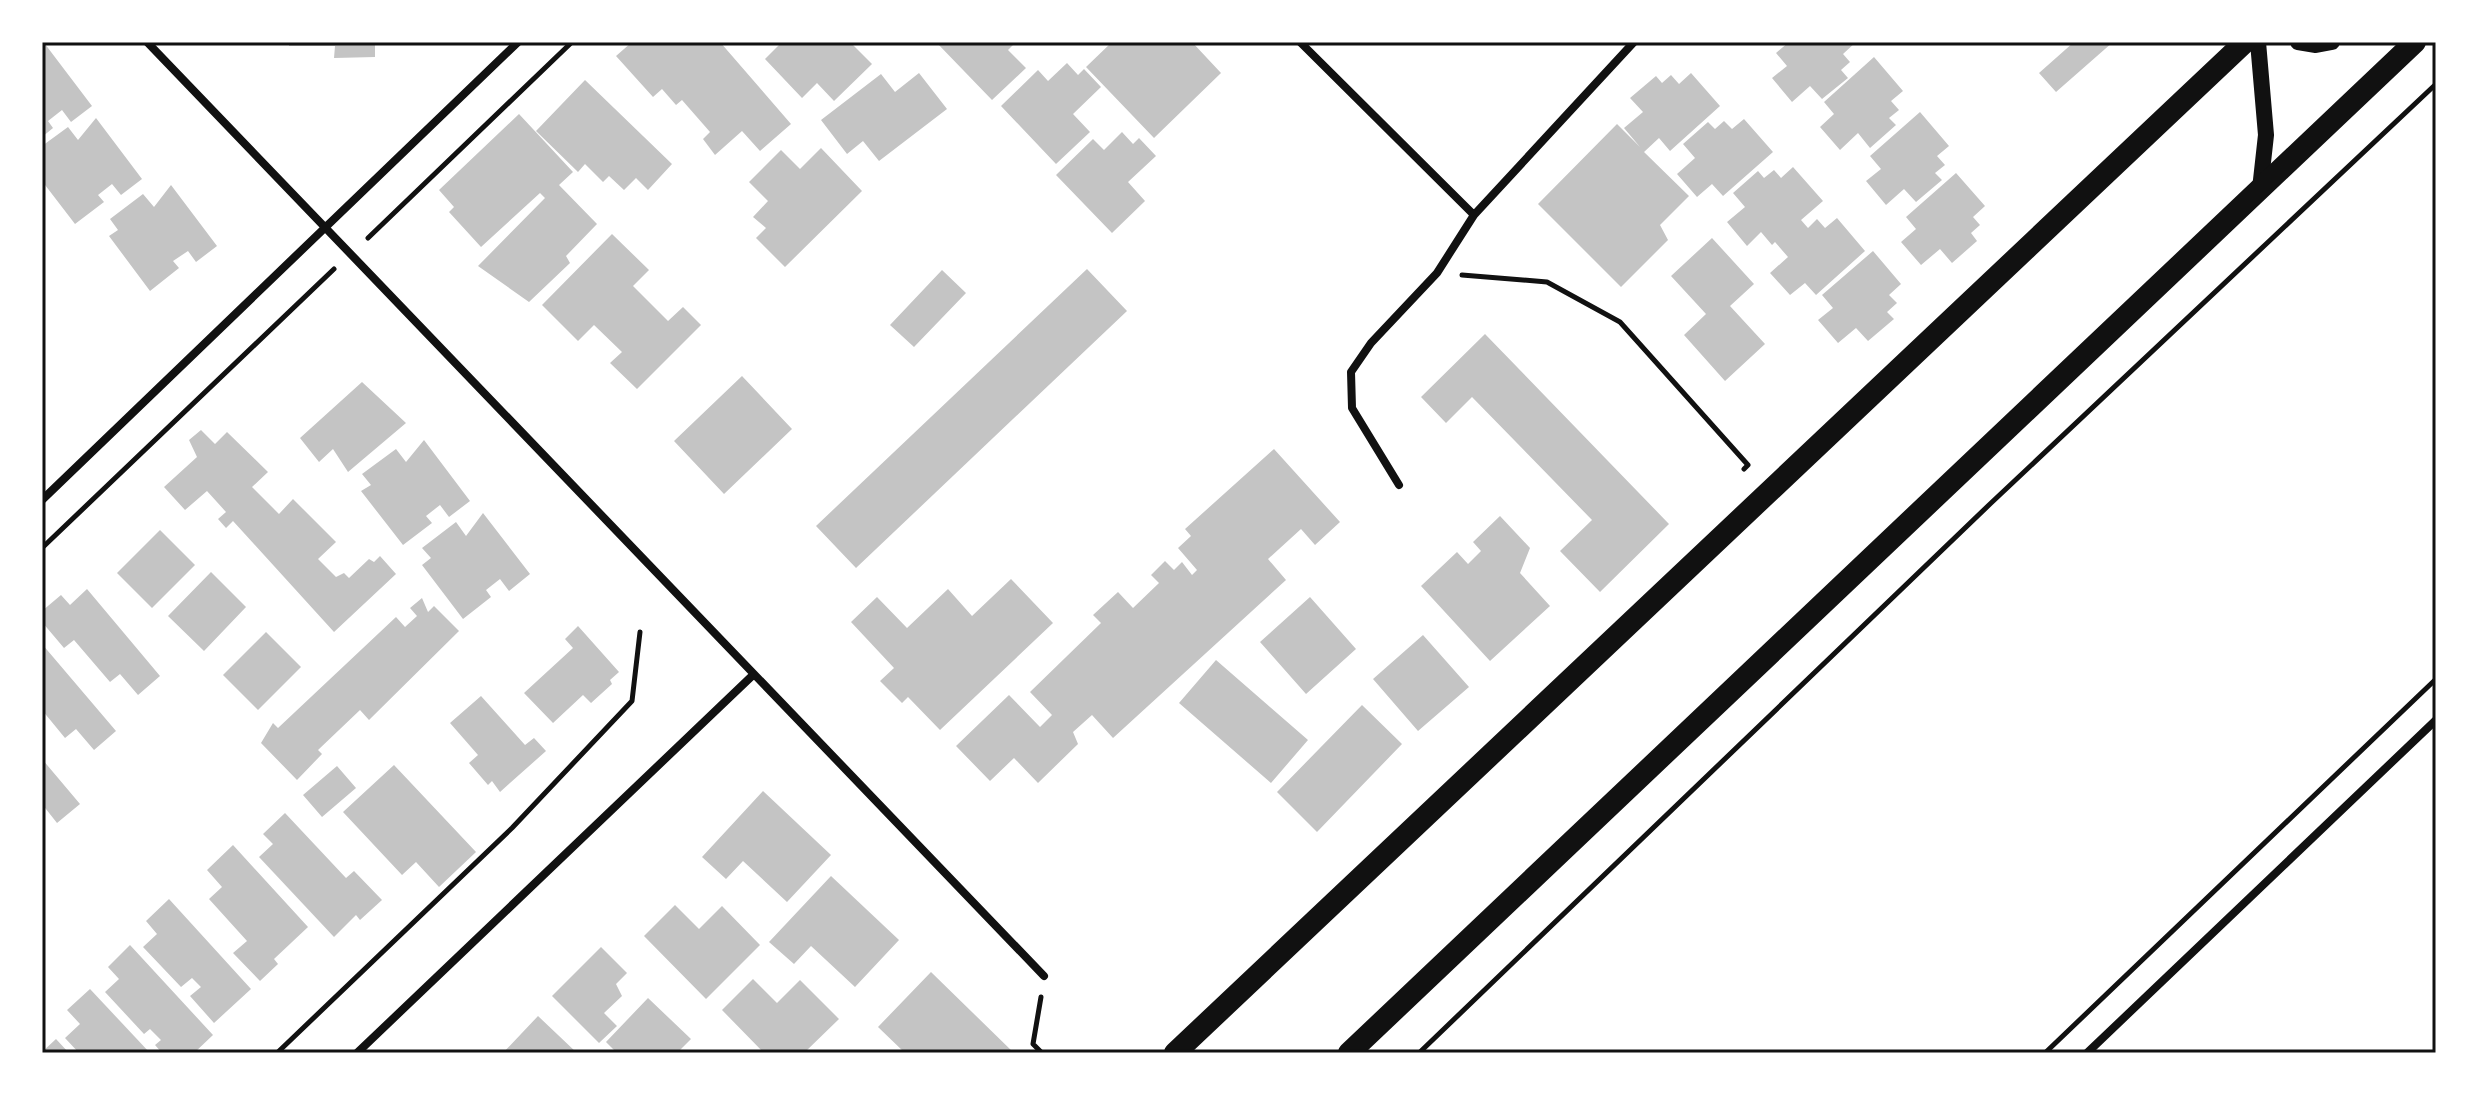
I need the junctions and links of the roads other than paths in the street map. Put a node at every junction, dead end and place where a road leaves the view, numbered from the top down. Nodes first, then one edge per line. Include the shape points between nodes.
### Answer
1 (147, 42) edge
2 (518, 42) edge
3 (1300, 42) edge
4 (1634, 42) edge
5 (2245, 42) edge
6 (2258, 42) edge
7 (2298, 42) edge
8 (2332, 42) edge
9 (2415, 42) edge
10 (2260, 189) junction
11 (1474, 215) junction
12 (325, 228) junction
13 (1399, 485) dead end
14 (42, 500) edge
15 (753, 675) junction
16 (2436, 720) edge
17 (1044, 976) road end
18 (357, 1053) edge
19 (1175, 1053) edge
20 (1349, 1053) edge
21 (2087, 1053) edge

1 - 12 street
2 - 12 street
3 - 11 street
4 - 11 street
5 - 19 highway
6 - 10 main road via 2266,135
7 - 8 main road
9 - 10 highway
10 - 20 highway
11 - 13 street via 1437,273 1351,372 1352,408
12 - 14 street
12 - 15 street
15 - 17 street
15 - 18 street
16 - 21 street

